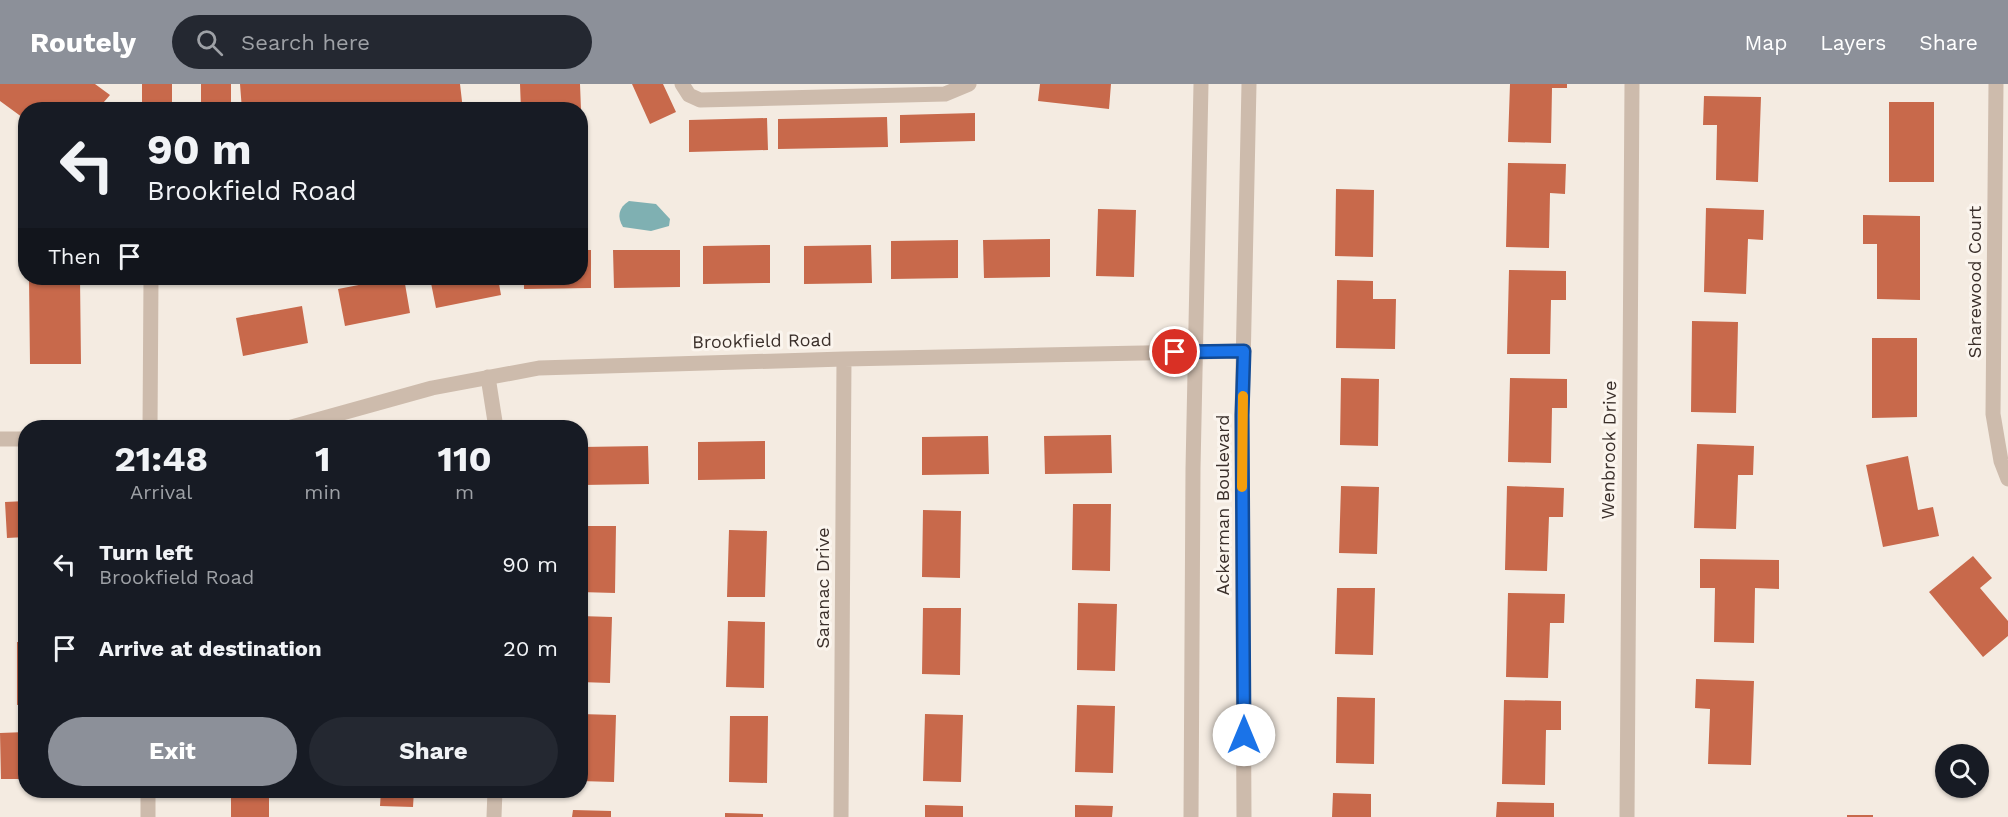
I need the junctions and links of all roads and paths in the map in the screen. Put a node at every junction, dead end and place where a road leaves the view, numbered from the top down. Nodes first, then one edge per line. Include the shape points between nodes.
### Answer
1 (682, 84) edge
2 (969, 84) edge
3 (1202, 84) edge
4 (1249, 84) edge
5 (1632, 84) edge
6 (1996, 84) edge
7 (151, 285) edge
8 (1244, 351) junction
9 (1197, 352) junction
10 (844, 359) junction
11 (488, 377) junction
12 (150, 420) edge
13 (317, 420) edge
14 (495, 420) edge
15 (18, 438) edge
16 (0, 439) edge
17 (2008, 479) edge
18 (148, 798) edge
19 (495, 798) edge
20 (148, 817) edge
21 (494, 817) edge
22 (841, 817) edge
23 (1191, 817) edge
24 (1244, 817) edge
25 (1627, 817) edge

1 - 2 street via 689,95 700,100 945,94
3 - 9 street, Ackerman Boulevard
4 - 8 street, Ackerman Boulevard
5 - 25 street, Wenbrook Drive
6 - 17 street, Sharewood Court via 1993,414
7 - 12 street
8 - 9 street, Brookfield Road
8 - 24 street, Ackerman Boulevard
9 - 10 street, Brookfield Road
9 - 23 street, Ackerman Boulevard
10 - 11 street, Brookfield Road via 539,368
10 - 22 street, Saranac Drive
11 - 13 street, Brookfield Road
11 - 14 street
15 - 16 street
18 - 20 street
19 - 21 street

